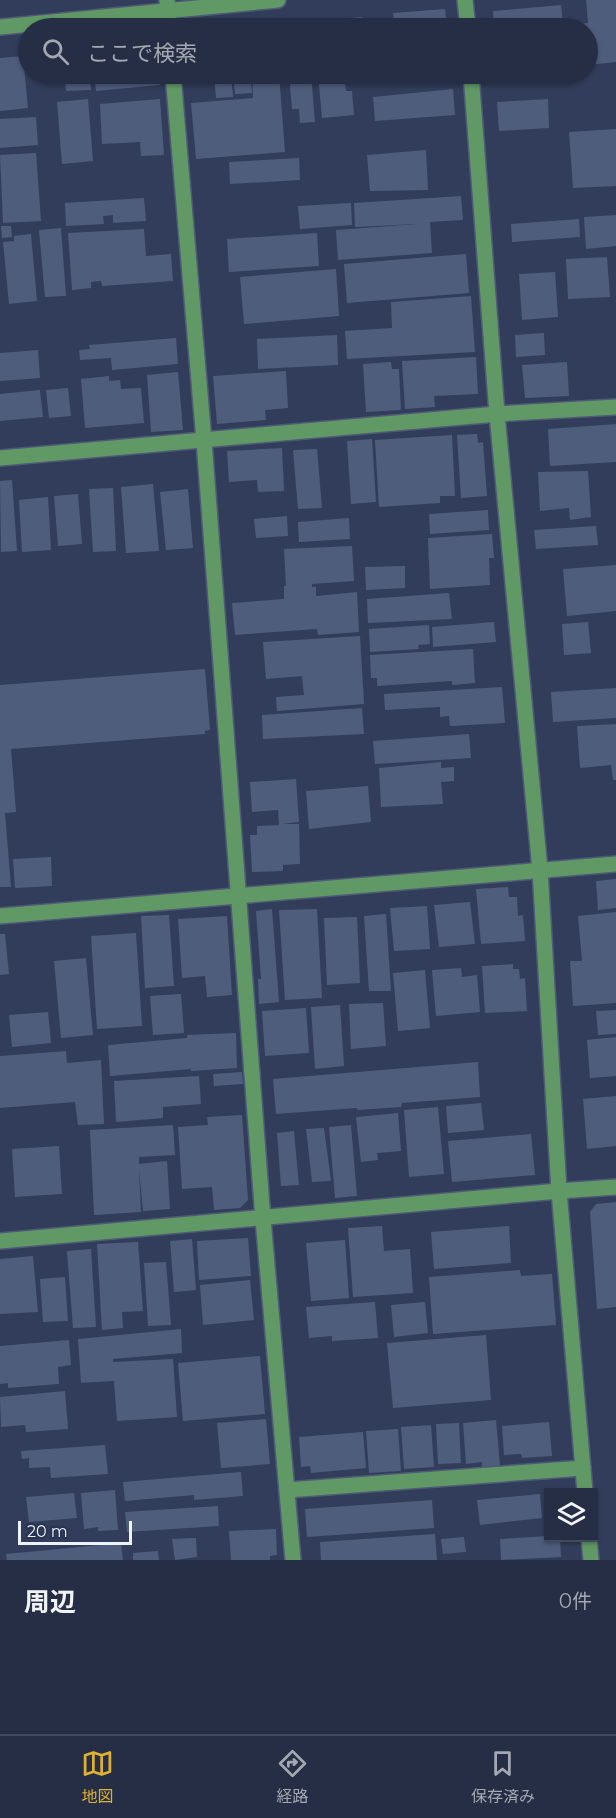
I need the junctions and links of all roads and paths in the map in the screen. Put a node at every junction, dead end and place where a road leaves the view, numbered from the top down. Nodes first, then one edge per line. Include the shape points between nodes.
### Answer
1 (278, 0) edge
2 (465, 0) edge
3 (168, 5) edge
4 (69, 18) edge
5 (467, 18) edge
6 (18, 25) edge
7 (0, 27) edge
8 (174, 84) edge
9 (472, 84) edge
10 (616, 406) edge
11 (497, 414) junction
12 (204, 441) junction
13 (0, 458) edge
14 (616, 864) edge
15 (540, 870) junction
16 (238, 896) junction
17 (0, 916) edge
18 (616, 1187) edge
19 (559, 1191) junction
20 (263, 1219) junction
21 (0, 1241) edge
22 (583, 1468) junction
23 (585, 1488) edge
24 (287, 1490) junction
25 (589, 1542) edge
26 (293, 1560) edge
27 (591, 1560) edge

1 - 3 street
2 - 5 street
3 - 4 street
6 - 7 street
8 - 12 street
9 - 11 street
10 - 11 street
11 - 12 street
11 - 15 street
12 - 13 street
12 - 16 street
14 - 15 street
15 - 16 street
15 - 19 street
16 - 17 street
16 - 20 street
18 - 19 street
19 - 20 street
19 - 22 street
20 - 21 street
20 - 24 street
22 - 23 street
22 - 24 street
24 - 26 street
25 - 27 street

